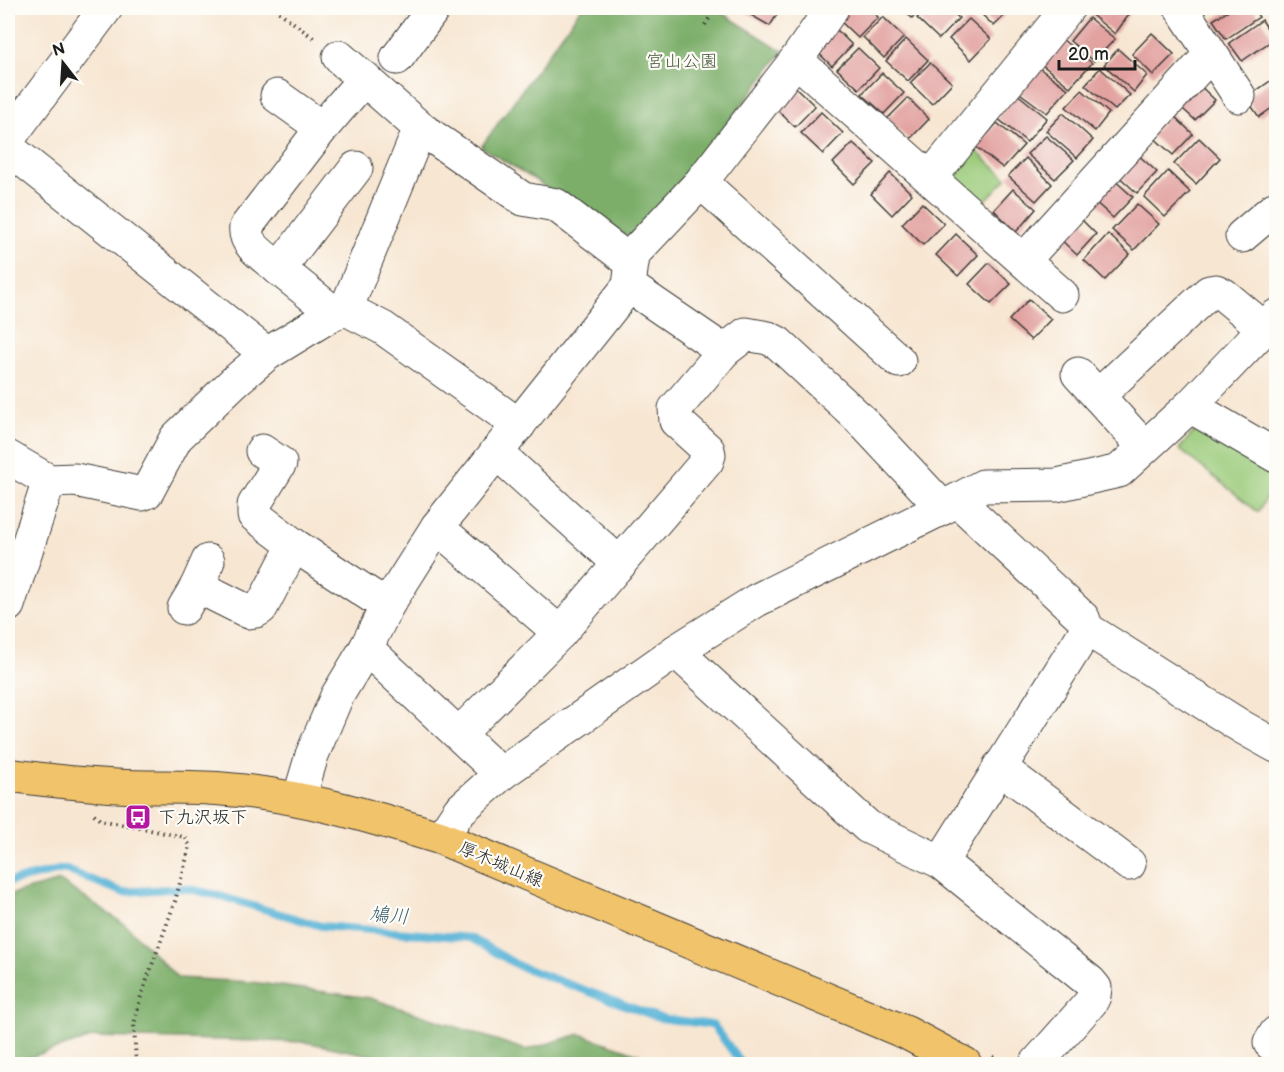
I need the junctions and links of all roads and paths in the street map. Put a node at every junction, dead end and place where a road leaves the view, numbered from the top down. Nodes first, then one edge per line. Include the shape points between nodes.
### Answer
1 (106, 8) edge
2 (274, 8) edge
3 (434, 8) edge
4 (716, 8) edge
5 (832, 8) edge
6 (1068, 8) edge
7 (1181, 8) edge
8 (705, 25) dead end
9 (1210, 55) junction
10 (339, 57) joint
11 (397, 58) dead end
12 (796, 60) junction
13 (365, 78) junction
14 (1239, 96) dead end
15 (275, 97) dead end
16 (322, 128) junction
17 (420, 128) junction
18 (8, 139) edge
19 (8, 148) edge
20 (356, 168) dead end
21 (931, 177) junction
22 (701, 182) junction
23 (1276, 209) edge
24 (1242, 236) dead end
25 (1024, 260) junction
26 (279, 269) junction
27 (631, 274) junction
28 (1062, 295) dead end
29 (340, 311) junction
30 (1271, 323) edge
31 (724, 351) junction
32 (267, 354) junction
33 (899, 361) dead end
34 (1190, 406) junction
35 (519, 425) junction
36 (1144, 447) junction
37 (496, 452) junction
38 (1276, 456) edge
39 (8, 457) edge
40 (282, 464) dead end
41 (49, 481) junction
42 (950, 504) junction
43 (437, 526) junction
44 (294, 545) junction
45 (620, 564) junction
46 (196, 585) dead end
47 (8, 605) edge
48 (387, 606) junction
49 (1087, 629) junction
50 (560, 633) junction
51 (366, 648) junction
52 (676, 651) junction
53 (459, 734) junction
54 (1276, 746) edge
55 (999, 767) junction
56 (501, 774) junction
57 (8, 775) edge
58 (299, 799) junction
59 (89, 806) dead end
60 (441, 838) junction
61 (941, 862) junction
62 (1129, 864) dead end
63 (949, 1061) edge
64 (136, 1065) edge
65 (1036, 1065) edge

1 - 18 street
2 - 10 path
3 - 11 street
4 - 8 path
5 - 12 street
6 - 21 street
7 - 9 street
9 - 14 street
9 - 25 street
10 - 13 street
12 - 21 street
12 - 22 street
13 - 16 street
13 - 17 street
15 - 16 street
16 - 26 street via 246,227 244,235 248,242
17 - 27 street via 523,199 556,205
17 - 29 street
19 - 32 street
20 - 26 street
21 - 25 street
22 - 27 street via 633,254
22 - 33 street
23 - 24 street
25 - 28 street
26 - 29 street
27 - 31 street
27 - 35 street
29 - 32 street
29 - 35 street via 383,328
30 - 34 street
30 - 36 street via 1224,295 1209,292 1088,385
31 - 42 street via 746,334 778,343
31 - 45 street via 675,409 676,421 708,450 707,461
32 - 41 street via 176,438 147,492 75,480
34 - 36 street
34 - 38 street
35 - 37 street
36 - 42 street via 1119,471 1057,485 983,486
37 - 43 street
37 - 45 street
39 - 41 street
40 - 44 street via 254,505 254,514
41 - 47 street
42 - 49 street via 1083,618
42 - 52 street via 756,600
43 - 48 street
43 - 50 street
44 - 46 street via 256,611 249,612
44 - 48 street
45 - 50 street
48 - 51 street
49 - 54 street
49 - 55 street
50 - 53 street
51 - 53 street
51 - 58 street via 336,696
52 - 56 street
52 - 61 street via 868,826
53 - 56 street
55 - 61 street
55 - 62 street
56 - 60 street via 459,811
57 - 58 main road, 厚木城山線 via 118,786 223,789
58 - 60 main road, 厚木城山線
59 - 64 path via 100,820 185,837 190,846 175,902 140,999 134,1024
60 - 63 main road, 厚木城山線 via 907,1033
61 - 65 street via 1095,988 1090,1002

